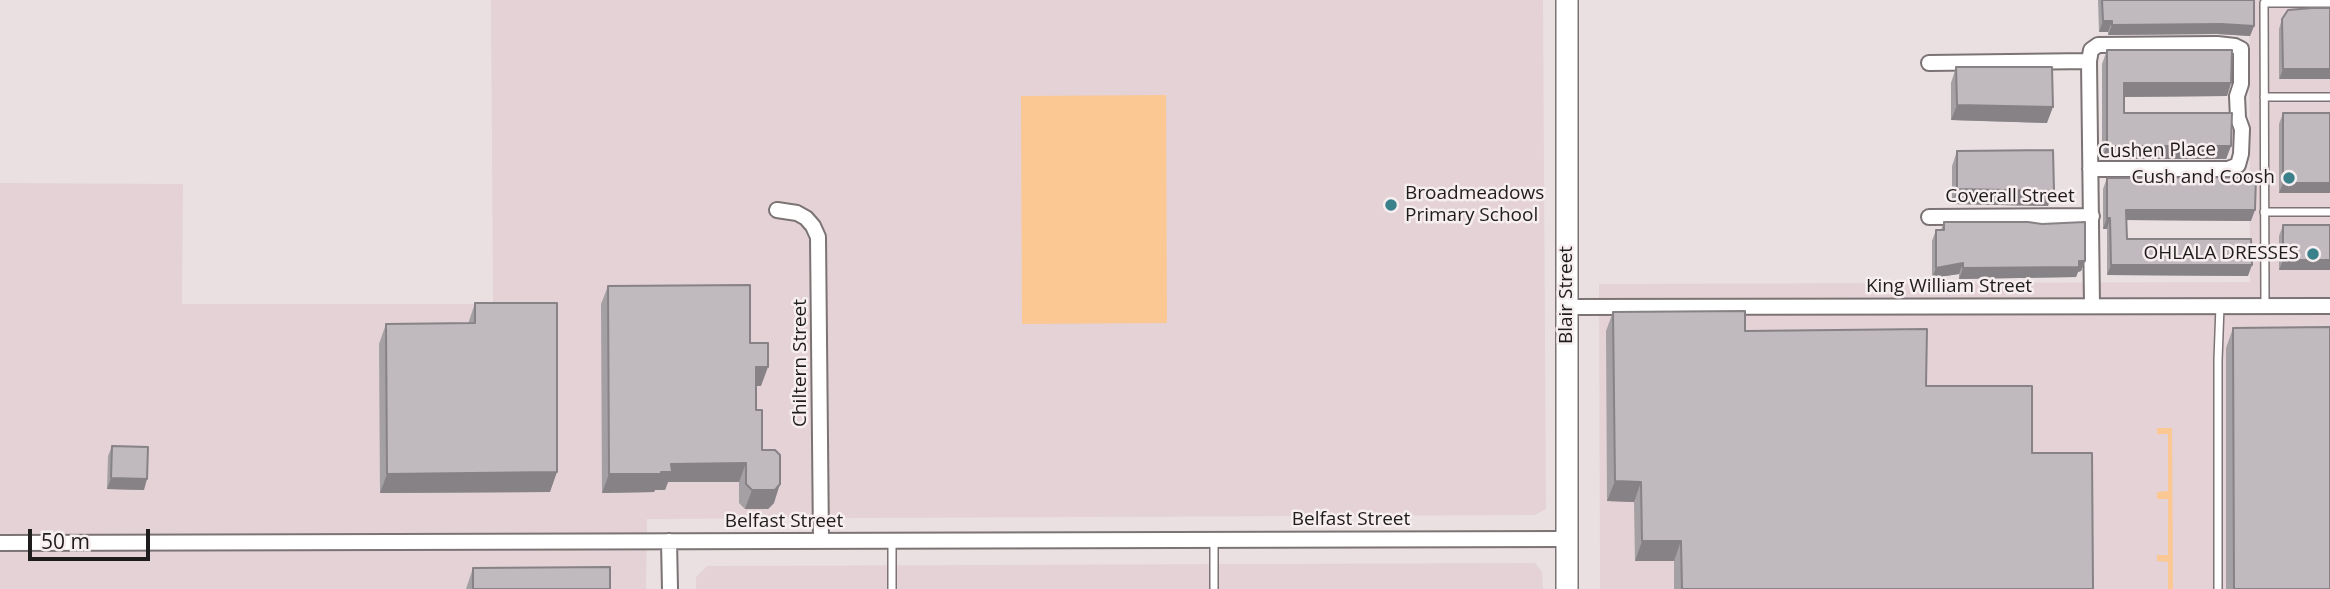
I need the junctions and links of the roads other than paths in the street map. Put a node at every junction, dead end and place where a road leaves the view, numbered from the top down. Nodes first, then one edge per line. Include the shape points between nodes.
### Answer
1 (1567, 0) edge
2 (2330, 3) edge
3 (2089, 61) junction
4 (1929, 63) dead end
5 (2264, 97) junction
6 (2330, 97) edge
7 (2090, 169) junction
8 (777, 210) dead end
9 (2264, 212) junction
10 (2330, 212) edge
11 (1929, 216) dead end
12 (2092, 216) junction
13 (2092, 306) junction
14 (2220, 306) junction
15 (2265, 306) junction
16 (2330, 306) edge
17 (1567, 307) junction
18 (1567, 539) junction
19 (892, 540) junction
20 (1214, 540) junction
21 (670, 541) junction
22 (821, 541) junction
23 (0, 544) edge
24 (670, 589) edge
25 (892, 589) edge
26 (1214, 589) edge
27 (1567, 589) edge
28 (2218, 589) edge

1 - 17 street, Blair Street
2 - 5 lane via 2264,3
3 - 4 street
3 - 7 street
3 - 7 street, Cushen Place via 2091,50 2098,45 2217,44 2241,49 2238,164 2228,169
5 - 6 lane
5 - 9 lane
7 - 12 street, Cushen Place
8 - 22 street, Chiltern Street via 806,218 818,237
9 - 10 lane
9 - 15 lane
11 - 12 street, Coverall Street
12 - 13 street, Cushen Place
13 - 14 street, King William Street
13 - 17 street, King William Street
14 - 15 street, King William Street
14 - 28 lane
15 - 16 street, King William Street
17 - 18 street, Blair Street
18 - 20 street, Belfast Street
18 - 27 street, Blair Street
19 - 20 street, Belfast Street
19 - 22 street, Belfast Street
19 - 25 lane
20 - 26 lane
21 - 22 street, Belfast Street
21 - 23 street, Belfast Street
21 - 24 street

